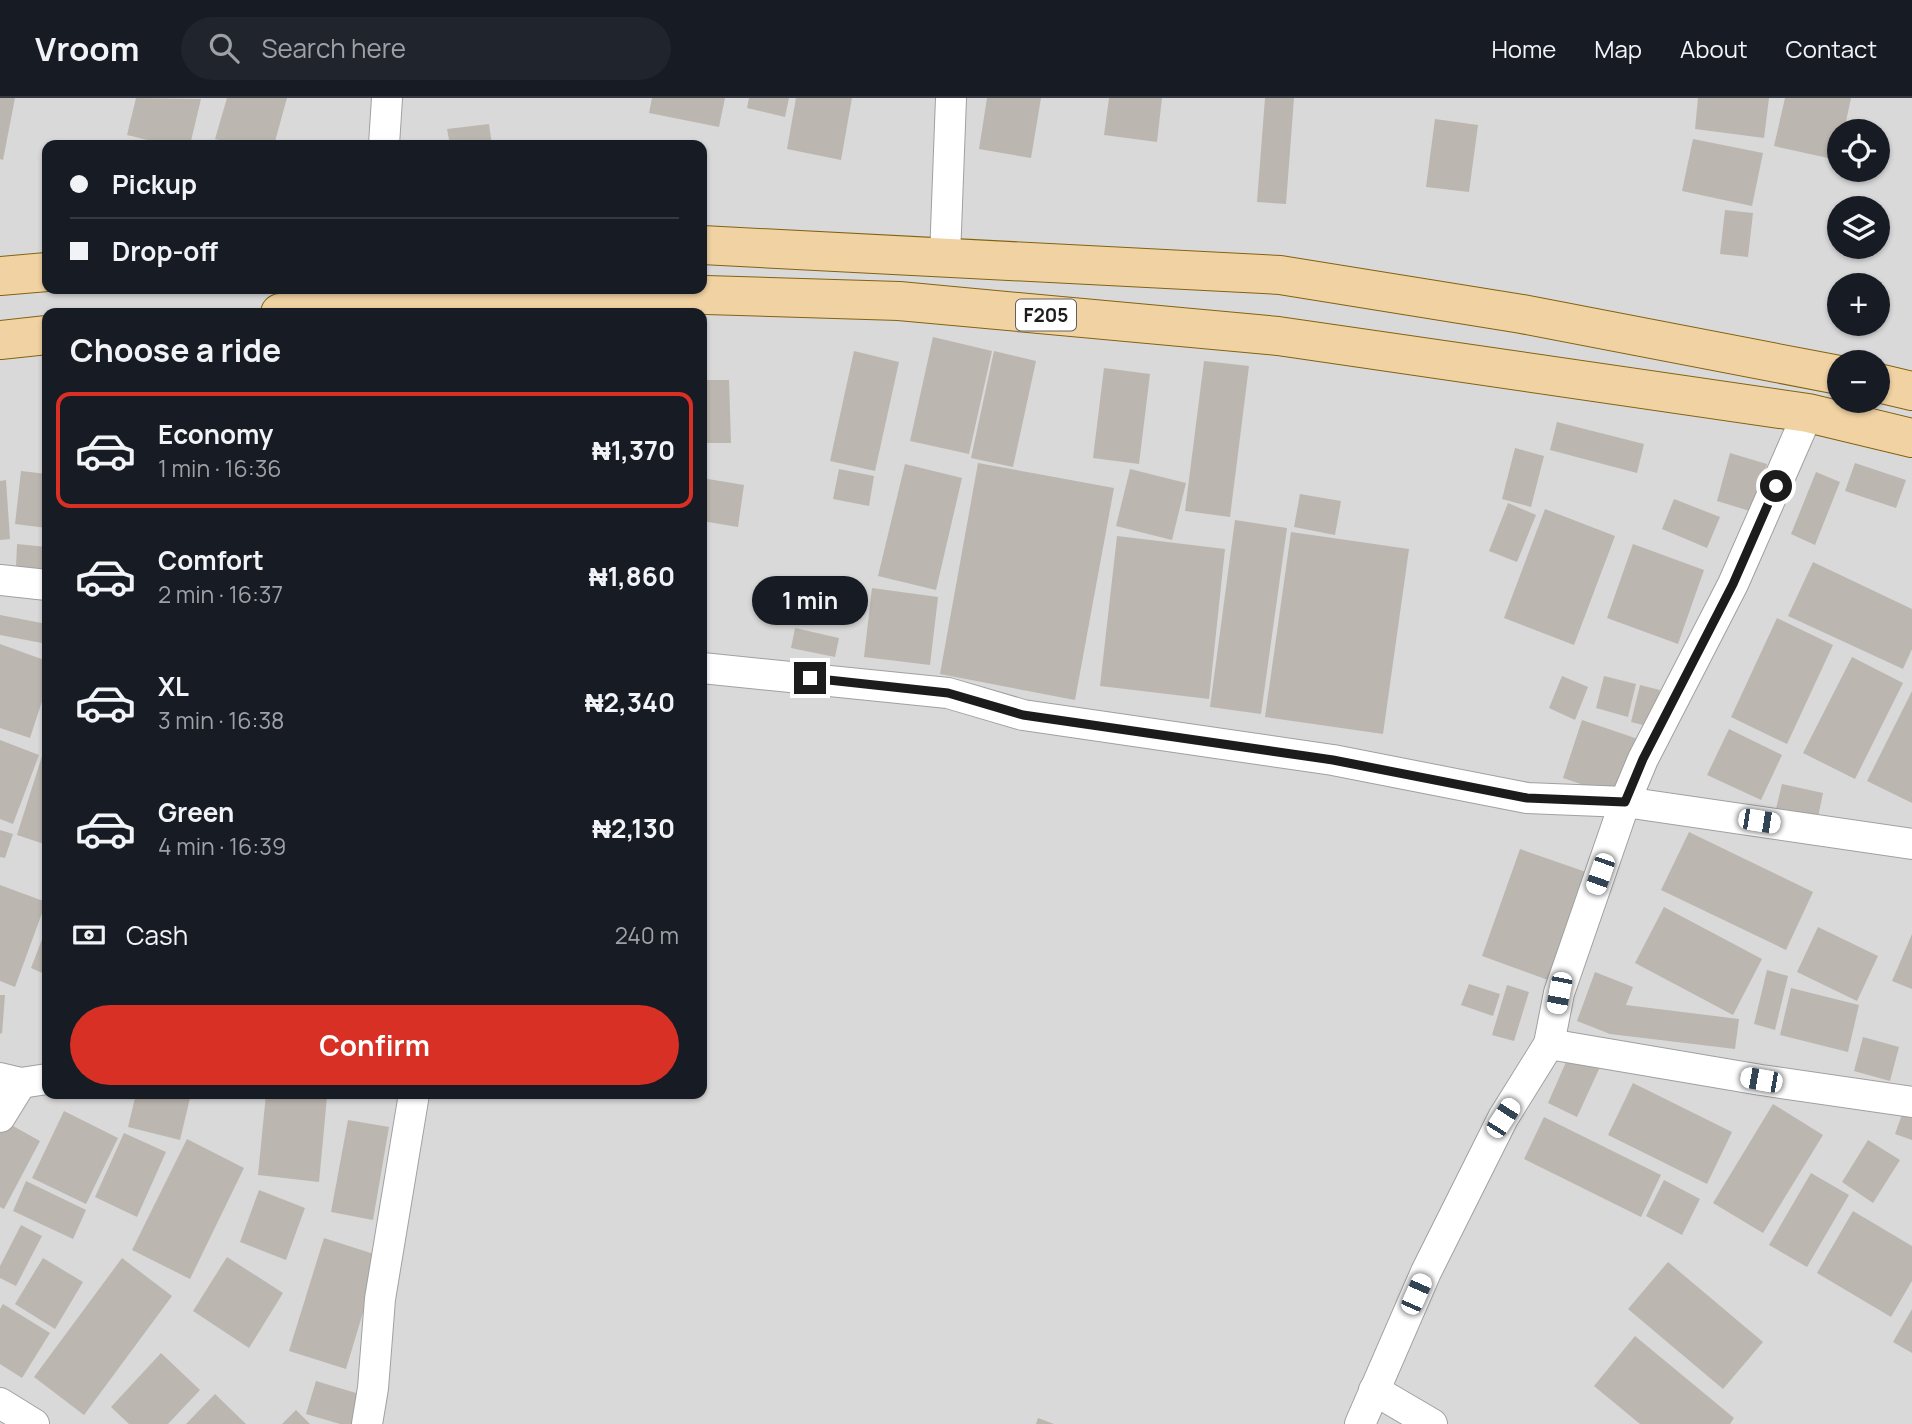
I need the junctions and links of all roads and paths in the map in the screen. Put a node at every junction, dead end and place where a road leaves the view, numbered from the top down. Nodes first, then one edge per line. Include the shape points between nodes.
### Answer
1 (387, 98) edge
2 (951, 98) edge
3 (384, 140) edge
4 (707, 245) edge
5 (945, 257) junction
6 (42, 272) edge
7 (1280, 275) junction
8 (0, 276) edge
9 (622, 294) edge
10 (669, 294) edge
11 (370, 308) edge
12 (42, 336) edge
13 (1278, 336) junction
14 (0, 340) edge
15 (1827, 372) edge
16 (1890, 386) edge
17 (1912, 391) edge
18 (1808, 413) junction
19 (1912, 438) edge
20 (0, 580) edge
21 (42, 584) edge
22 (707, 669) edge
23 (1625, 802) junction
24 (1912, 844) edge
25 (1549, 1044) junction
26 (23, 1080) edge
27 (413, 1099) edge
28 (1912, 1102) edge
29 (0, 1116) edge
30 (1374, 1390) junction
31 (0, 1403) edge
32 (34, 1424) edge
33 (367, 1424) edge
34 (1360, 1424) edge
35 (1432, 1424) edge

1 - 3 street
2 - 5 street
4 - 5 main road
5 - 7 main road
6 - 8 main road
7 - 13 main road via 1273,305
7 - 15 main road via 1522,314
9 - 11 main road, F205
10 - 13 main road, F205 via 899,302
12 - 14 main road
13 - 18 main road, F205
16 - 17 main road
18 - 19 main road, F205
18 - 23 street via 1733,584
20 - 21 street
22 - 23 street via 948,693 1023,715 1333,760 1527,798
23 - 24 street
23 - 25 street via 1559,993
25 - 28 street
25 - 30 street via 1503,1118 1426,1272
26 - 29 street
27 - 33 street via 382,1287
30 - 34 street
30 - 35 street
31 - 32 street

